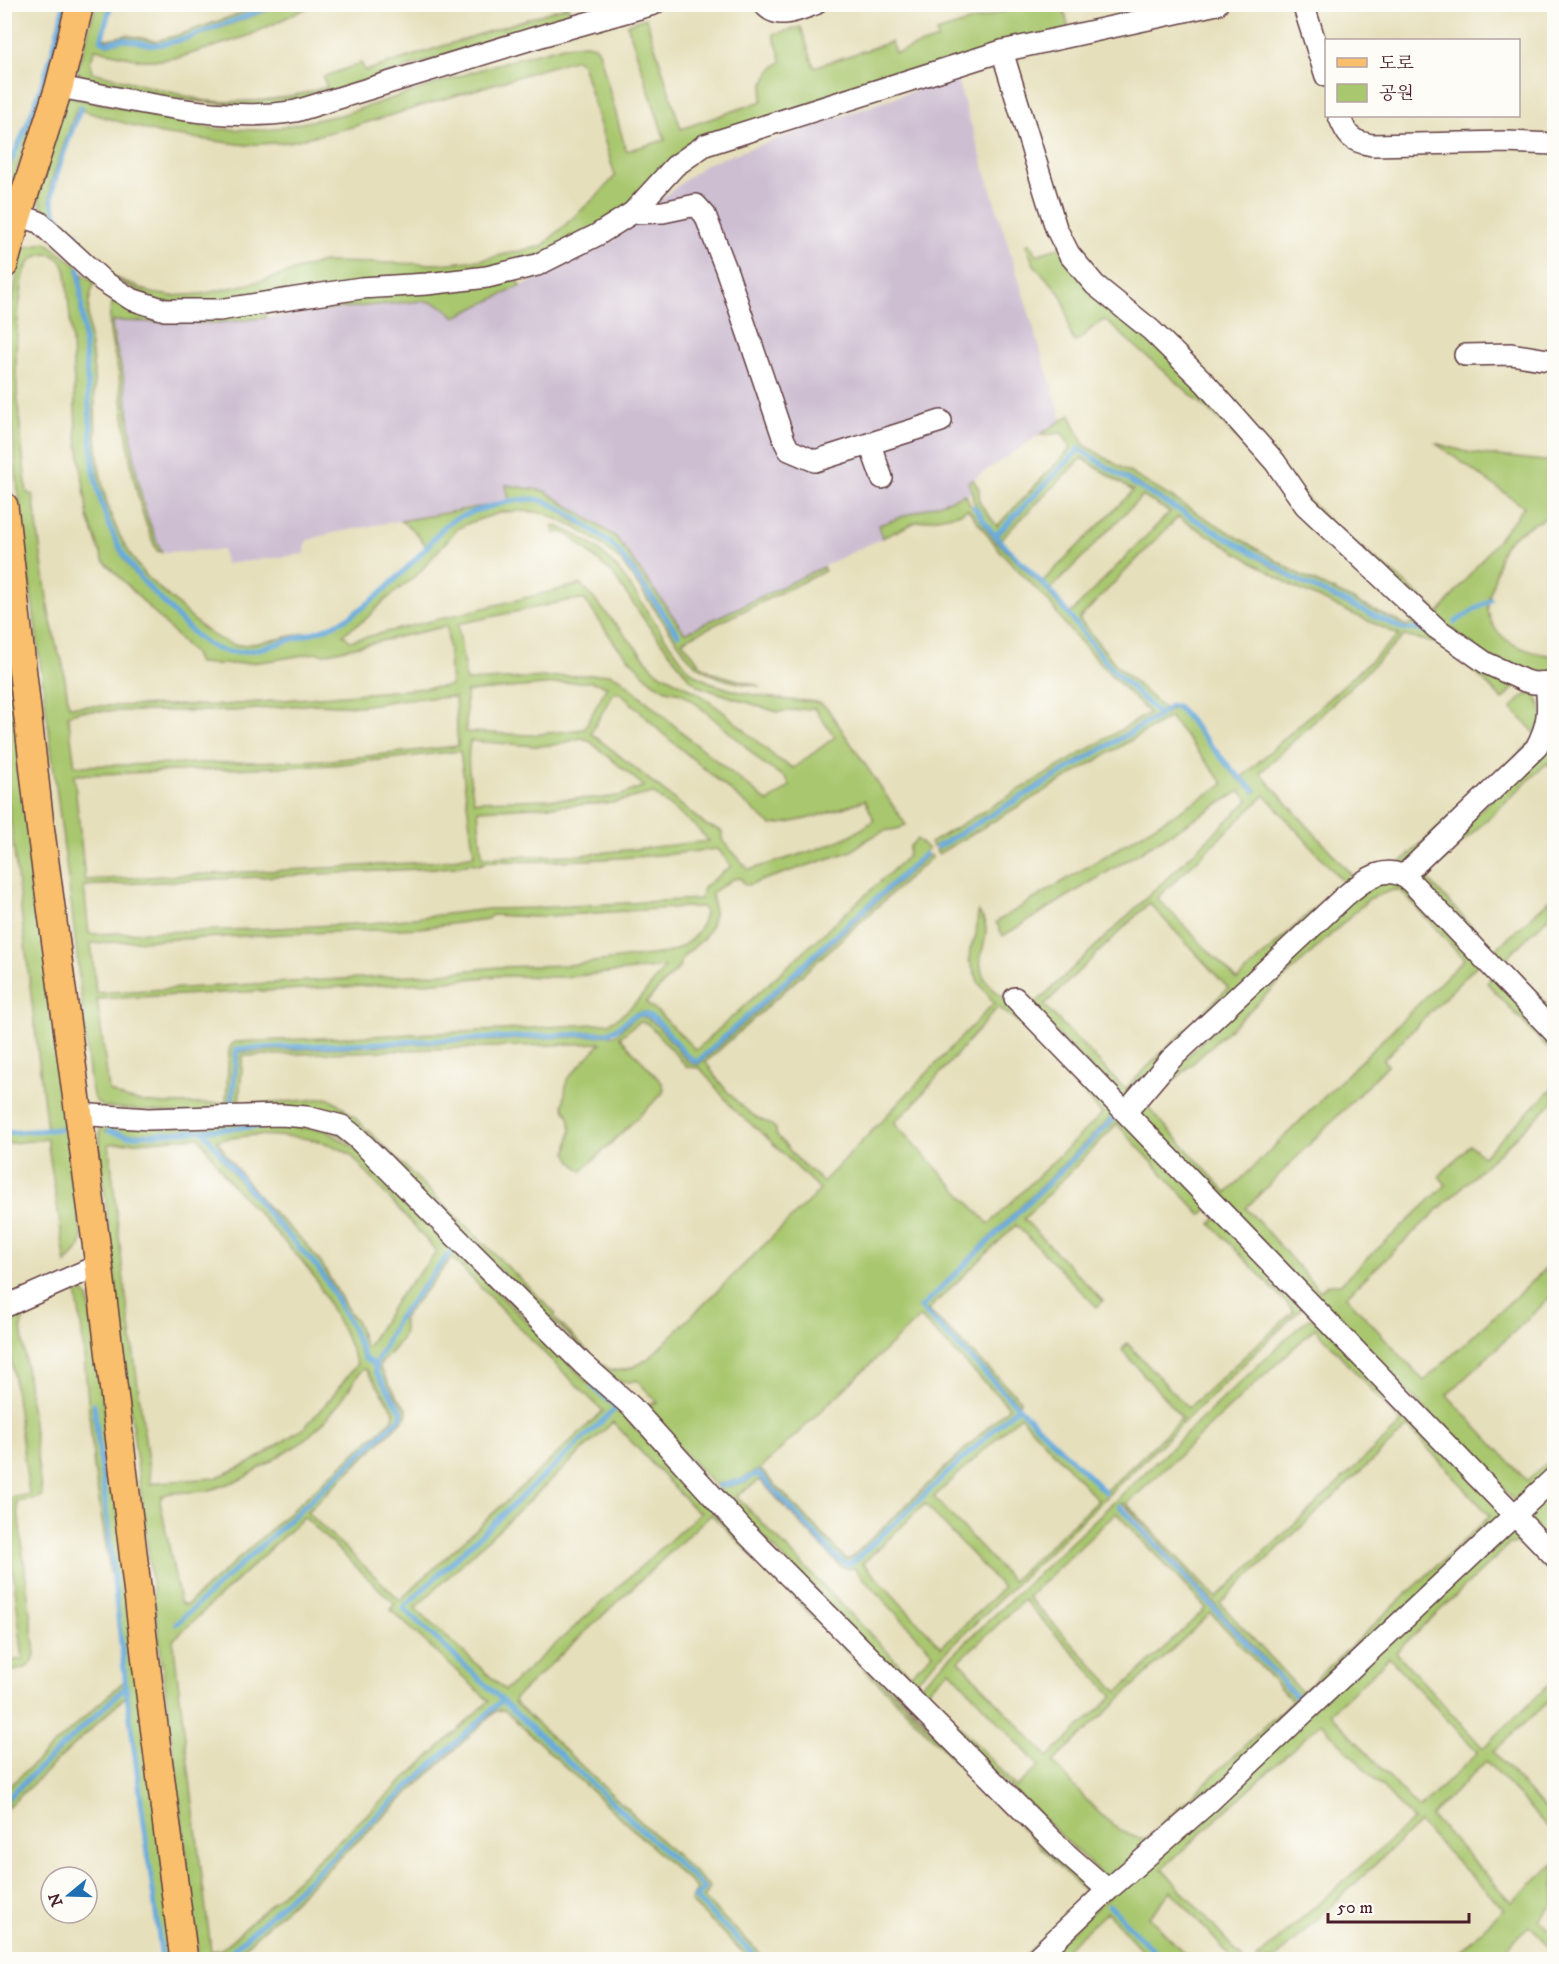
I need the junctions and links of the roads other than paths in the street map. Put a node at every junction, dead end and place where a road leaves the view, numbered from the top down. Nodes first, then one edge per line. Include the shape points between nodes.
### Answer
1 (80, 4) edge
2 (654, 4) edge
3 (764, 4) edge
4 (815, 4) edge
5 (1217, 4) edge
6 (1303, 4) edge
7 (1002, 51) junction
8 (1325, 73) edge
9 (59, 87) junction
10 (1339, 117) edge
11 (1554, 144) edge
12 (632, 213) junction
13 (11, 215) edge
14 (4, 265) edge
15 (1465, 355) dead end
16 (1554, 361) edge
17 (941, 421) dead end
18 (870, 445) junction
19 (882, 478) dead end
20 (4, 506) edge
21 (1550, 682) edge
22 (1404, 876) junction
23 (1015, 998) dead end
24 (1554, 1032) edge
25 (1126, 1112) junction
26 (78, 1114) junction
27 (99, 1265) junction
28 (4, 1306) edge
29 (1554, 1478) edge
30 (1515, 1516) junction
31 (1554, 1556) edge
32 (1108, 1890) junction
33 (184, 1959) edge
34 (1034, 1959) edge

1 - 9 main road
2 - 9 street via 274,115 196,111
3 - 4 street via 780,14
5 - 7 street
6 - 8 street
7 - 12 street via 705,145 675,166
7 - 21 street via 1056,228 1069,254 1095,285 1151,330 1206,384 1275,462 1305,505 1436,628 1486,663 1525,681
9 - 13 main road
10 - 11 street via 1346,134 1372,145
12 - 13 street via 568,251 515,272 361,288 219,310 165,310 131,299 103,281 39,222
12 - 18 street via 696,205 705,214 789,450 815,461
13 - 14 main road
15 - 16 street via 1511,354
17 - 18 street
18 - 19 street
20 - 26 main road
21 - 22 street via 1546,730 1536,748
22 - 24 street
22 - 25 street via 1386,872 1373,875 1345,896 1170,1060
23 - 25 street
25 - 30 street
26 - 27 main road
26 - 32 street via 148,1119 290,1116 342,1126 583,1364 632,1407 747,1534 1062,1850
27 - 28 street
27 - 33 main road
29 - 30 street
30 - 31 street
30 - 32 street via 1209,1802
32 - 34 street

